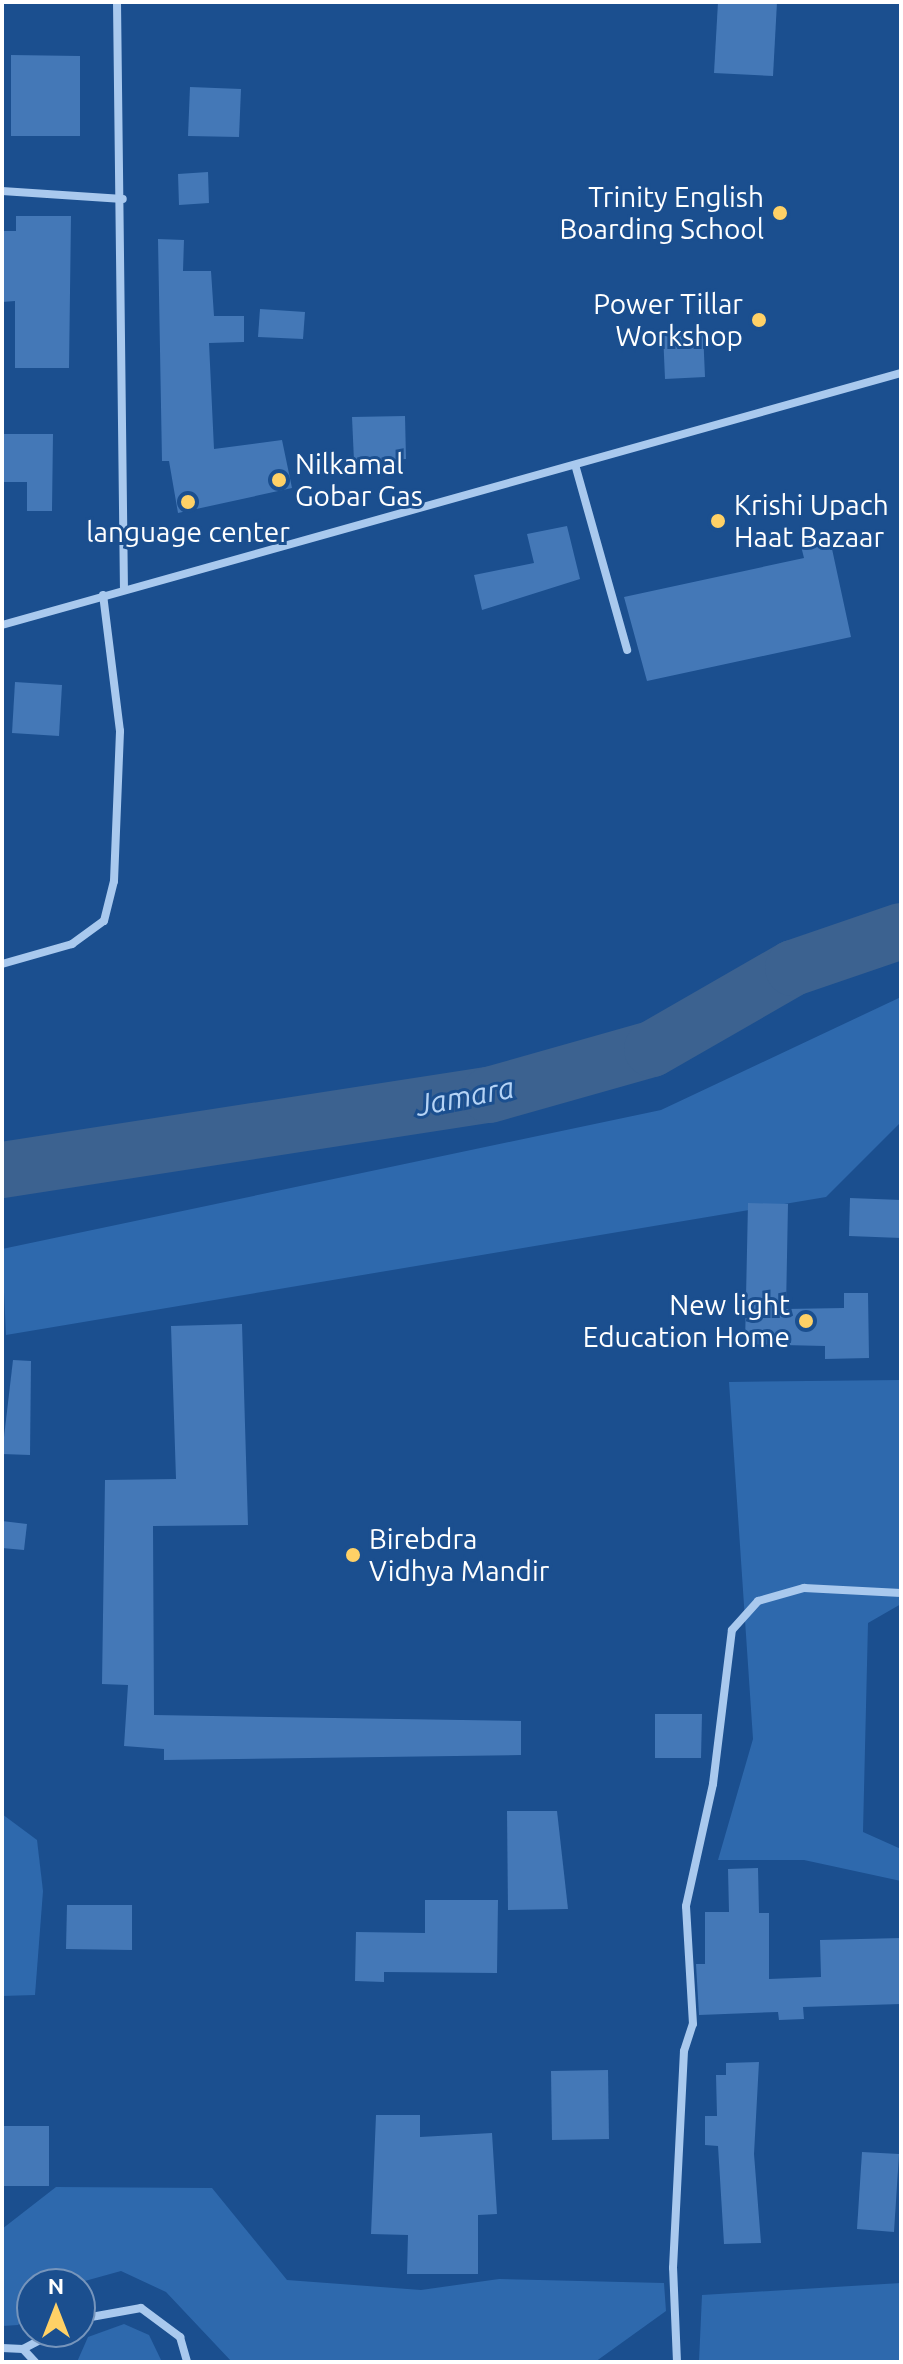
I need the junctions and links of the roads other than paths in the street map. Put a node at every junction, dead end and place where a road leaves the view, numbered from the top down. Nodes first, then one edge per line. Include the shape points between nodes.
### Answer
1 (117, 2) edge
2 (2, 191) edge
3 (123, 199) junction
4 (901, 373) edge
5 (576, 468) junction
6 (124, 588) junction
7 (103, 595) junction
8 (2, 625) edge
9 (627, 650) dead end
10 (2, 964) edge
11 (901, 1593) edge
12 (96, 2316) edge
13 (2, 2348) edge
14 (23, 2349) joint
15 (35, 2362) edge
16 (187, 2362) edge
17 (677, 2362) edge

1 - 3 street
2 - 3 street
3 - 6 street
4 - 5 street
5 - 6 street
5 - 9 street
6 - 7 street
7 - 8 street
7 - 10 street via 120,731 114,881 104,921 72,944
11 - 17 street via 804,1588 758,1601 732,1630 713,1784 686,1906 693,2024 684,2051 673,2268
12 - 16 street via 141,2308 180,2337
13 - 14 street
14 - 15 street

